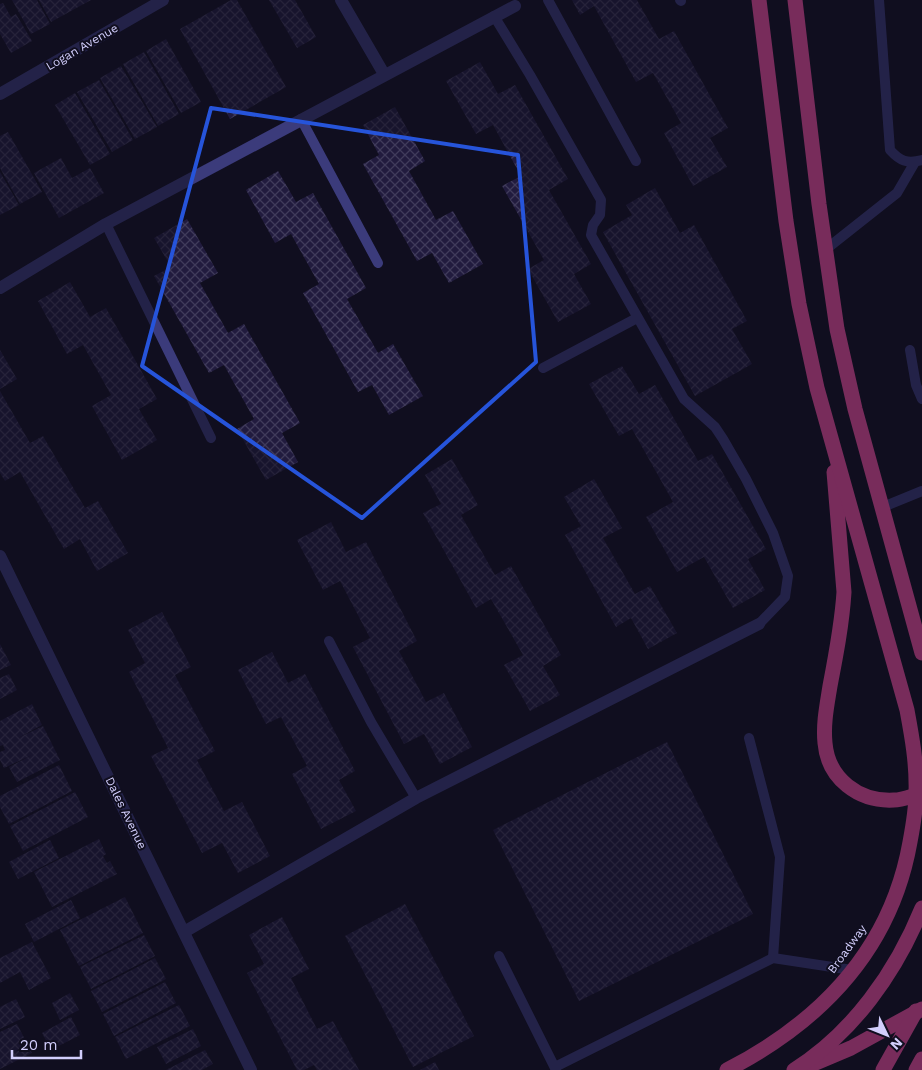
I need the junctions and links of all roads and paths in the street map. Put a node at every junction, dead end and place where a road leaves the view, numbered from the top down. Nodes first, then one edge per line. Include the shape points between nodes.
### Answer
1 (163, 0) edge
2 (341, 0) edge
3 (548, 0) edge
4 (760, 0) edge
5 (795, 0) edge
6 (879, 0) edge
7 (519, 3) edge
8 (494, 16) junction
9 (384, 74) junction
10 (0, 94) edge
11 (302, 118) junction
12 (636, 161) dead end
13 (919, 161) edge
14 (106, 224) junction
15 (825, 250) junction
16 (378, 263) dead end
17 (0, 288) edge
18 (637, 318) junction
19 (910, 350) dead end
20 (543, 368) dead end
21 (922, 399) edge
22 (830, 435) junction
23 (211, 438) dead end
24 (922, 491) edge
25 (883, 507) junction
26 (0, 556) edge
27 (759, 624) joint
28 (328, 641) dead end
29 (922, 653) edge
30 (749, 738) dead end
31 (919, 794) edge
32 (416, 798) junction
33 (922, 908) edge
34 (184, 932) junction
35 (499, 956) dead end
36 (773, 958) junction
37 (852, 970) junction
38 (922, 1001) edge
39 (922, 1009) edge
40 (922, 1059) edge
41 (555, 1068) edge
42 (251, 1070) edge
43 (727, 1070) edge
44 (794, 1070) edge
45 (801, 1070) edge
46 (883, 1070) edge
47 (916, 1070) edge

1 - 10 street, Logan Avenue
2 - 9 street
3 - 12 lane
4 - 22 highway via 794,270 817,388
5 - 15 highway
6 - 13 lane via 890,150 900,160
7 - 8 street
8 - 9 street
8 - 18 lane via 601,200 600,215 591,235
9 - 11 street
11 - 14 street
11 - 16 lane
13 - 15 lane via 896,193
14 - 17 street
14 - 23 lane
15 - 25 highway via 845,369
18 - 20 lane
18 - 27 lane via 684,399 715,427 774,534 788,576 785,597
19 - 21 lane
22 - 31 highway, Broadway via 907,710
22 - 31 highway via 844,592 825,719 825,745 831,766 845,785 855,792 886,800
24 - 25 lane
25 - 29 highway
26 - 34 street, Dales Avenue
27 - 32 street
28 - 32 lane
30 - 36 lane via 780,857
31 - 37 highway, Broadway via 900,882 883,923
32 - 34 street
33 - 44 highway via 899,958 874,994 834,1039
34 - 42 street, Dales Avenue
35 - 41 lane
36 - 37 lane
36 - 41 lane
37 - 43 highway, Broadway via 800,1025
38 - 46 highway
39 - 45 highway via 851,1048
40 - 47 highway

